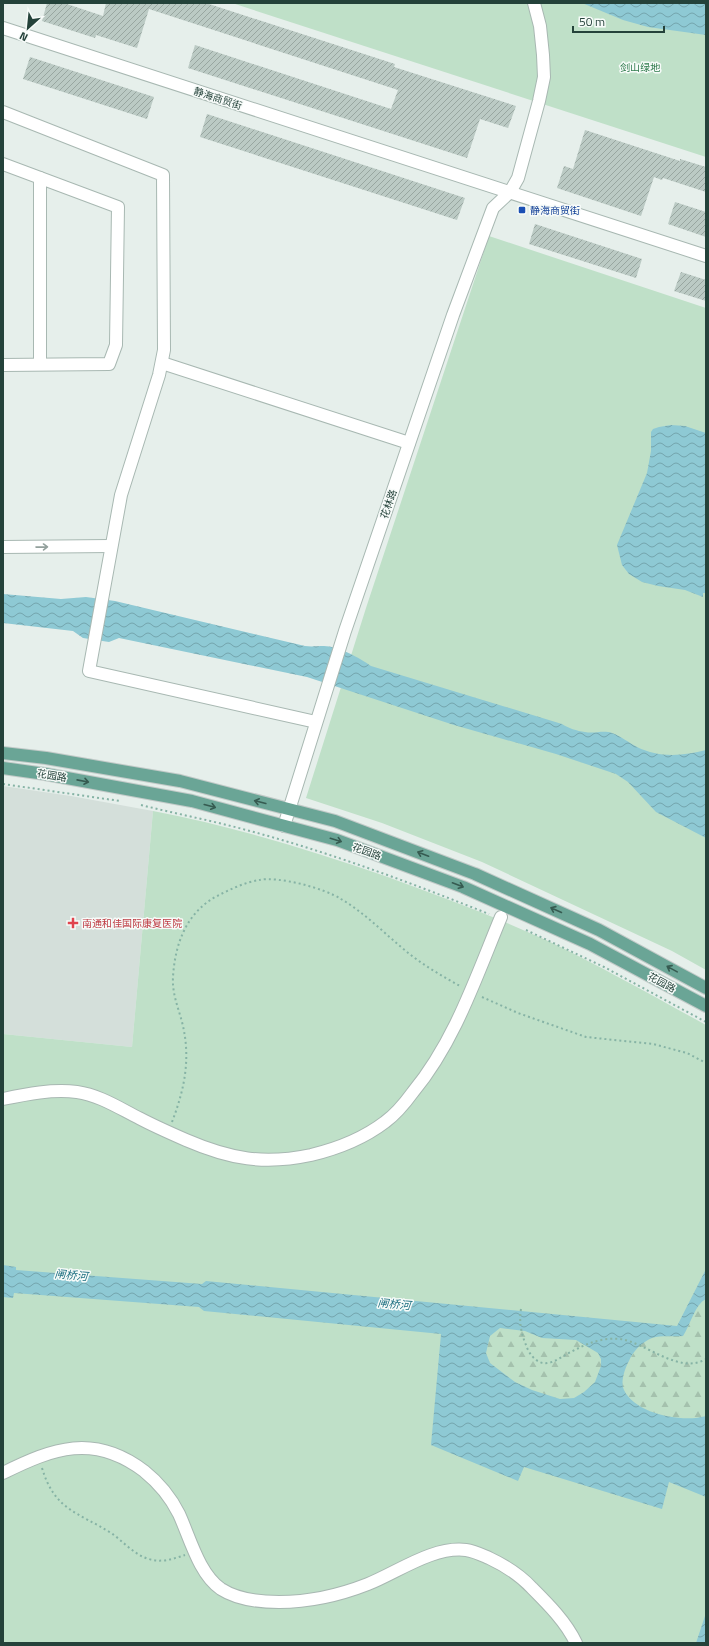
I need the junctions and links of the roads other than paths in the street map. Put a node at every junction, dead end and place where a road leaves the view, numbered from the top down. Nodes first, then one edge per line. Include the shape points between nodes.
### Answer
1 (534, 3) edge
2 (3, 28) edge
3 (3, 112) edge
4 (3, 164) edge
5 (40, 178) junction
6 (510, 192) junction
7 (706, 256) edge
8 (162, 363) junction
9 (3, 364) edge
10 (40, 364) junction
11 (409, 443) junction
12 (111, 546) junction
13 (3, 547) edge
14 (316, 722) junction
15 (3, 753) edge
16 (3, 768) edge
17 (289, 809) junction
18 (284, 826) junction
19 (497, 916) road end
20 (706, 988) edge
21 (706, 1006) edge
22 (3, 1099) edge
23 (3, 1473) edge
24 (576, 1643) edge

1 - 6 street, 花林路 via 544,55 544,77 518,178
2 - 6 street, 静海商贸街
3 - 8 street via 163,175
4 - 5 street
5 - 10 street
5 - 10 street via 118,207 116,345 109,364
6 - 7 street, 静海商贸街
6 - 11 street, 花林路 via 493,208
8 - 11 street
8 - 12 street via 121,494
9 - 10 street
11 - 14 street, 花林路
13 -> 12 street
12 - 14 street via 89,671
14 - 17 street, 花林路
17 -> 15 main road, 花园路 via 180,781
16 -> 18 main road, 花园路 via 192,801
17 - 18 street, 花林路
20 -> 17 main road, 花园路 via 599,930 475,874 335,821
18 -> 21 main road, 花园路 via 337,840 463,887 590,944
19 - 22 street via 470,991 445,1046 426,1076 404,1104 385,1122 356,1139 326,1151 295,1158 266,1161 252,1159 216,1151 167,1132 102,1099 77,1092 35,1092
23 - 24 street via 39,1457 69,1448 108,1451 136,1465 166,1492 211,1581 222,1590 247,1599 273,1602 347,1592 440,1552 467,1550 488,1557 515,1572 545,1601

